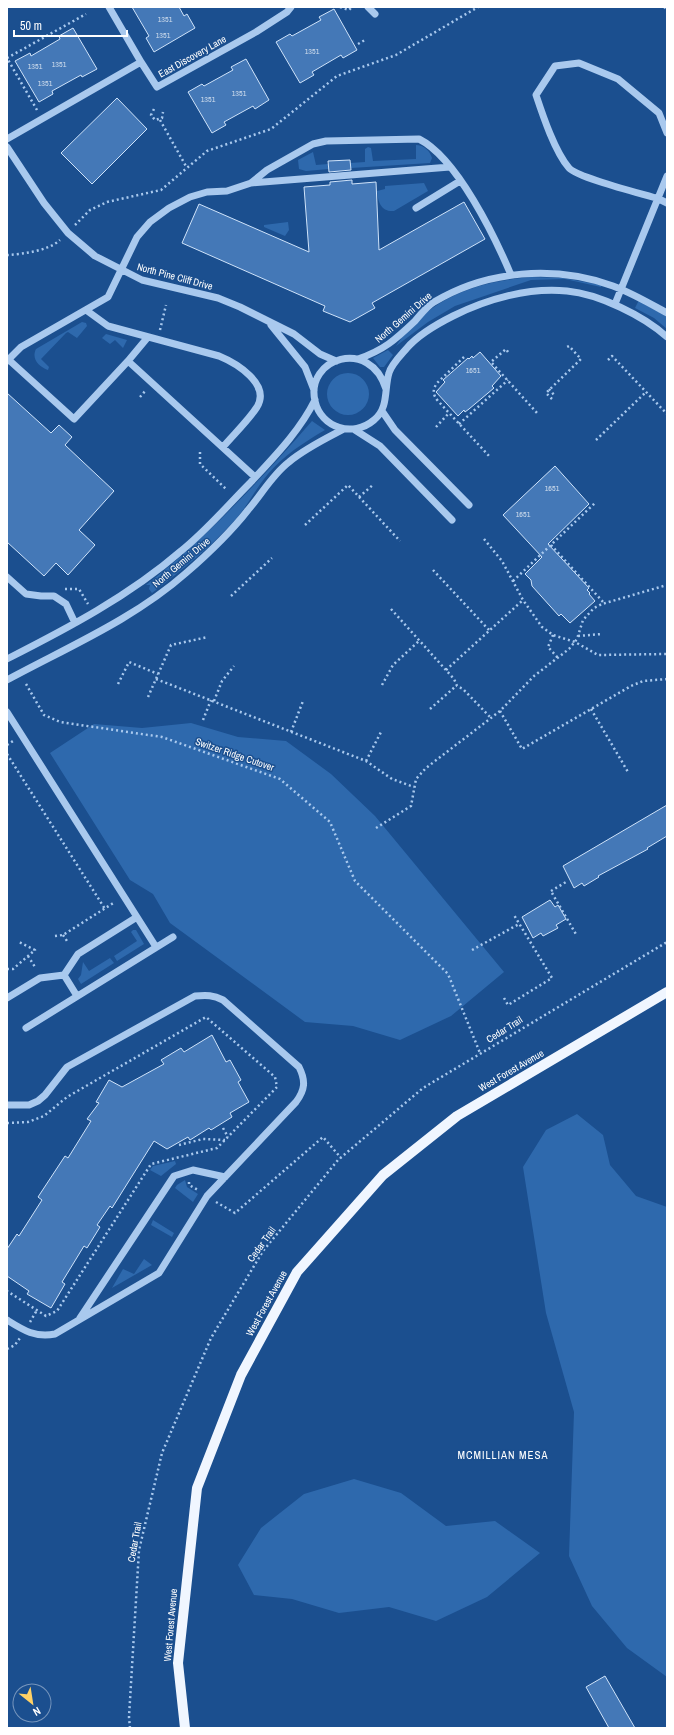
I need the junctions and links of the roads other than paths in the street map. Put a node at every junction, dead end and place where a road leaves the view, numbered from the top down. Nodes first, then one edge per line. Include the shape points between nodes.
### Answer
1 (109, 7) edge
2 (291, 7) edge
3 (368, 7) edge
4 (375, 14) dead end
5 (141, 62) junction
6 (667, 133) edge
7 (7, 140) edge
8 (7, 147) edge
9 (450, 167) junction
10 (667, 176) edge
11 (460, 181) junction
12 (251, 183) junction
13 (659, 199) junction
14 (667, 203) edge
15 (416, 208) dead end
16 (122, 271) junction
17 (511, 275) junction
18 (620, 289) junction
19 (615, 304) junction
20 (86, 310) junction
21 (667, 313) edge
22 (269, 323) junction
23 (667, 337) edge
24 (148, 338) junction
25 (358, 359) junction
26 (8, 360) edge
27 (128, 360) junction
28 (336, 361) junction
29 (386, 389) junction
30 (314, 390) junction
31 (315, 400) junction
32 (382, 411) junction
33 (344, 429) junction
34 (355, 430) junction
35 (223, 447) junction
36 (255, 477) junction
37 (468, 506) dead end
38 (452, 520) dead end
39 (7, 577) edge
40 (76, 623) junction
41 (7, 659) edge
42 (7, 680) edge
43 (7, 712) edge
44 (137, 917) junction
45 (173, 937) dead end
46 (156, 947) junction
47 (64, 975) junction
48 (667, 992) edge
49 (77, 996) junction
50 (7, 998) edge
51 (26, 1028) dead end
52 (7, 1106) edge
53 (225, 1177) junction
54 (7, 1320) edge
55 (78, 1320) junction
56 (185, 1728) edge

1 - 5 street
2 - 5 street, East Discovery Lane via 256,32 157,87
3 - 4 street
5 - 7 street
6 - 13 street via 659,113 618,79 579,63 555,66 536,95 555,144 570,169 589,178
8 - 16 street, North Pine Cliff Drive via 44,203 68,233 95,256
9 - 11 street
9 - 12 street
9 - 12 street via 430,144 419,139 326,141 300,151 267,170
10 - 13 street
11 - 15 street
11 - 17 street via 490,229
12 - 16 street via 227,191 207,192 190,197 169,208 150,222 137,237
13 - 14 street
13 - 18 street
16 - 20 street via 108,297
16 - 22 street, North Pine Cliff Drive via 142,280 218,298
17 - 18 street, North Gemini Drive via 536,273 583,278
17 - 25 street, North Gemini Drive via 462,287 433,303 384,348
18 - 19 street
18 - 21 street, North Gemini Drive
19 - 23 street via 657,328
19 - 29 street via 567,291 522,292 476,304 434,326 408,347 389,371
20 - 24 street via 108,326
20 - 26 street via 21,347
22 - 28 street, North Pine Cliff Drive via 294,334 320,354
22 - 30 street, North Pine Cliff Drive via 305,367
24 - 27 street
24 - 35 street via 219,356 252,377 260,394 257,406
25 - 28 street, North Gemini Drive
25 - 29 street via 377,369
26 - 27 street via 74,419
27 - 35 street
28 - 30 street via 321,372
29 - 32 street
30 - 31 street
31 - 33 street via 324,419 333,426
31 - 36 street, North Gemini Drive via 287,444
32 - 34 street via 375,420
32 - 37 street via 395,430
33 - 34 street
33 - 42 street, North Gemini Drive via 288,462 228,534 185,574 120,620
34 - 38 street via 380,446
35 - 36 street
36 - 40 street, North Gemini Drive via 182,551 142,582
39 - 40 street via 26,594 54,596 66,604
40 - 41 street, North Gemini Drive
43 - 44 street
44 - 46 street
44 - 47 street via 78,954
45 - 46 street
46 - 49 street
47 - 49 street
47 - 50 street via 40,978
48 - 56 main road, West Forest Avenue via 457,1116 383,1175 297,1272 241,1375 197,1488 178,1663
49 - 51 street
52 - 53 street via 29,1105 38,1101 67,1067 195,996 213,995 223,1000 299,1067 304,1085 303,1092 296,1102
53 - 55 street via 207,1196 159,1273
53 - 55 street via 194,1170 174,1176
54 - 55 street via 24,1331 45,1336 55,1334

